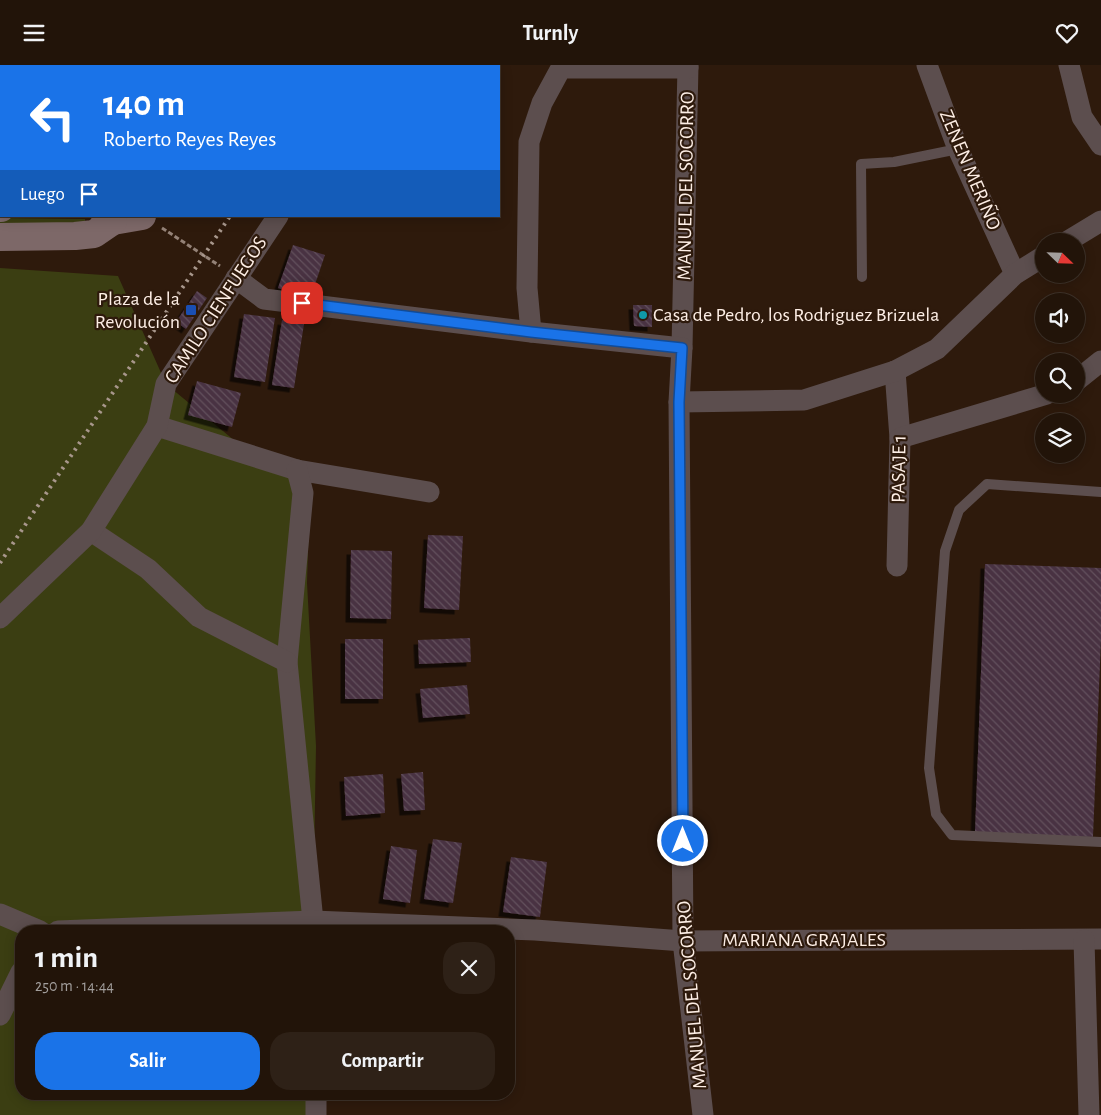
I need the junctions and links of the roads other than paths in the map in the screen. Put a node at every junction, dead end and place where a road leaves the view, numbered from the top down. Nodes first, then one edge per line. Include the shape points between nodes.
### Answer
1 (927, 65) edge
2 (1068, 65) edge
3 (688, 66) edge
4 (1101, 145) edge
5 (958, 149) junction
6 (277, 217) edge
7 (109, 218) edge
8 (151, 221) edge
9 (1101, 221) edge
10 (1081, 233) edge
11 (0, 237) edge
12 (1035, 262) edge
13 (1015, 274) junction
14 (862, 277) dead end
15 (236, 278) junction
16 (531, 332) junction
17 (682, 348) junction
18 (1101, 361) edge
19 (895, 371) junction
20 (1085, 374) edge
21 (1035, 398) edge
22 (679, 402) junction
23 (157, 426) junction
24 (900, 438) junction
25 (297, 470) junction
26 (1101, 491) edge
27 (429, 492) dead end
28 (92, 531) junction
29 (897, 566) dead end
30 (0, 618) edge
31 (286, 662) junction
32 (1101, 842) edge
33 (0, 914) edge
34 (26, 925) edge
35 (313, 925) edge
36 (515, 930) edge
37 (1092, 940) edge
38 (684, 941) junction
39 (15, 984) edge
40 (0, 1015) edge
41 (316, 1100) edge
42 (316, 1115) edge
43 (703, 1115) edge
44 (1089, 1115) edge

1 - 5 street, ZENEN MERIÑO
2 - 4 street via 1082,117
3 - 16 street via 561,69 542,103 529,142 527,288
3 - 17 street, MANUEL DEL SOCORRO
5 - 13 street, ZENEN MERIÑO
5 - 14 lane via 894,162 861,164
6 - 15 street, CAMILO CIENFUEGOS
7 - 8 main road
7 - 11 main road via 94,234
9 - 10 street
12 - 13 street
13 - 19 street via 937,349
15 - 16 street via 264,299
15 - 23 street, CAMILO CIENFUEGOS via 166,384
16 - 17 street
17 - 22 street, MANUEL DEL SOCORRO
18 - 20 street
19 - 22 street via 804,401
19 - 24 street, PASAJE 1
21 - 24 street
22 - 38 street, MANUEL DEL SOCORRO
23 - 25 street
23 - 28 street, CAMILO CIENFUEGOS
24 - 29 street, PASAJE 1
25 - 27 street
25 - 31 street via 303,493
26 - 32 lane via 987,484 959,510 945,551 929,768 936,813 952,835
28 - 30 street, CAMILO CIENFUEGOS
28 - 31 street via 148,569 199,617
31 - 35 street
33 - 34 street
36 - 38 street, MARIANA GRAJALES
37 - 38 street, MARIANA GRAJALES
37 - 44 street
38 - 43 street, MANUEL DEL SOCORRO
39 - 40 street
41 - 42 street

